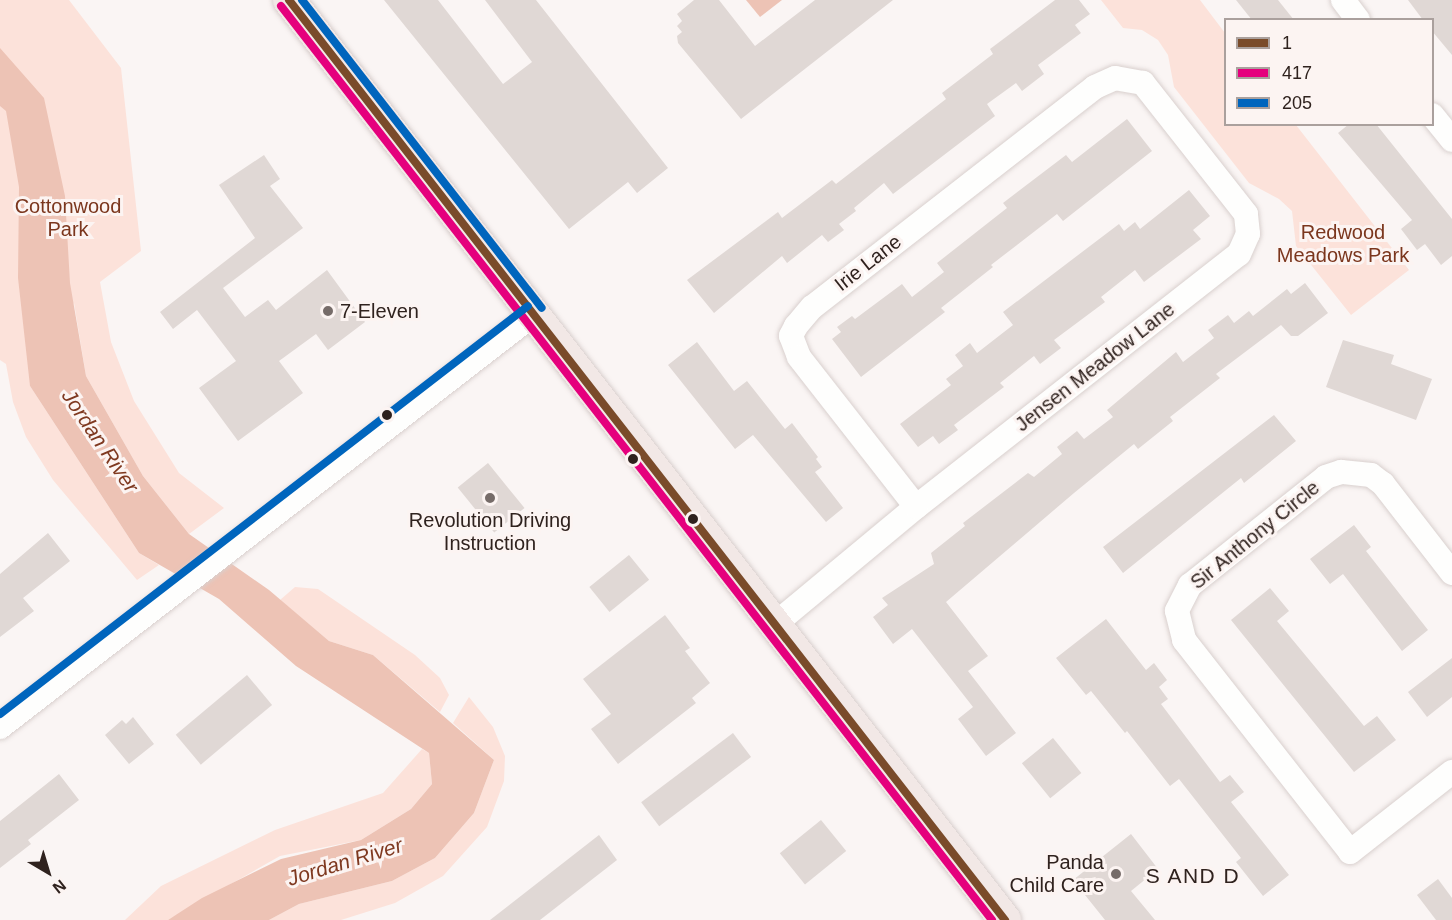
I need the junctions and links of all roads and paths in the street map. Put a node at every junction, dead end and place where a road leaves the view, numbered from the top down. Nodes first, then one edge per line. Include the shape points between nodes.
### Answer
1 (289, 0) edge
2 (1343, 0) edge
3 (1356, 18) edge
4 (1125, 77) joint
5 (1434, 118) edge
6 (1452, 140) edge
7 (534, 314) junction
8 (916, 507) junction
9 (1452, 573) edge
10 (775, 624) junction
11 (0, 727) edge
12 (1452, 772) edge
13 (1005, 920) edge

1 - 7 main road
2 - 3 street
4 - 8 street, Jensen Meadow Lane via 1143,83 1152,92 1240,205 1248,225 1245,244 1229,262
4 - 8 street, Irie Lane via 1095,87 813,307 791,336 799,357
5 - 6 street
7 - 10 main road
7 - 11 street
8 - 10 street, Jensen Meadow Lane
9 - 12 street, Sir Anthony Circle via 1383,483 1371,475 1341,472 1326,477 1190,585 1181,597 1178,626 1184,640 1350,852
10 - 13 main road

